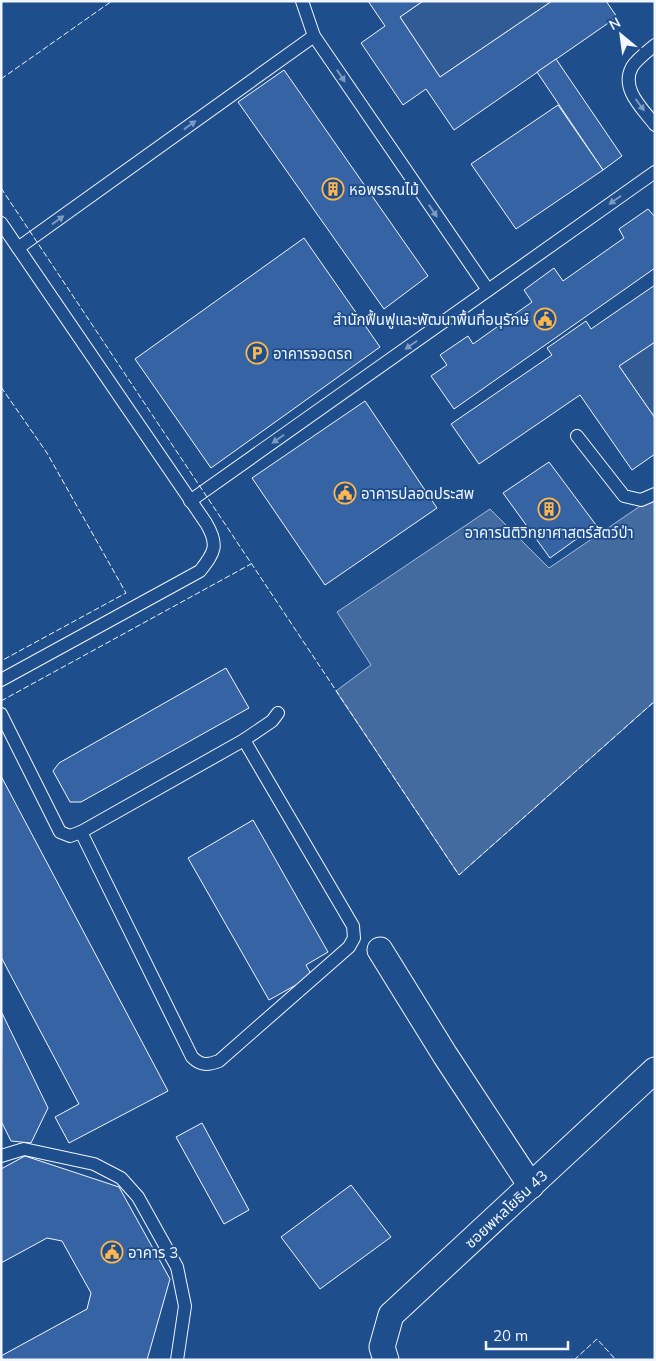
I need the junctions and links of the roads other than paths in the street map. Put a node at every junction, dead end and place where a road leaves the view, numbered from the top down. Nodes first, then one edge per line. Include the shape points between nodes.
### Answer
1 (302, 1) edge
2 (314, 36) junction
3 (655, 45) edge
4 (655, 125) edge
5 (655, 172) edge
6 (1, 223) edge
7 (18, 248) junction
8 (488, 290) junction
9 (577, 436) dead end
10 (655, 494) edge
11 (190, 501) junction
12 (1, 680) edge
13 (278, 712) dead end
14 (1, 714) edge
15 (244, 740) junction
16 (82, 832) junction
17 (380, 950) dead end
18 (655, 1070) edge
19 (1, 1156) edge
20 (531, 1186) junction
21 (177, 1360) edge
22 (386, 1360) edge

1 - 2 lane
7 -> 2 lane
2 -> 8 lane
3 -> 4 lane via 632,67 629,83 630,92
5 -> 8 lane
6 - 7 lane
7 - 11 lane
8 -> 11 lane
9 - 10 lane via 624,496 641,500
11 - 12 lane via 214,536 215,547 200,571
13 - 15 lane via 272,721
14 - 16 lane via 60,832 70,836
15 - 16 lane
15 - 16 lane via 353,926 354,938 349,947 219,1061 208,1066 192,1057
17 - 20 street
18 - 20 street, ซอยพหลโยธิน 43
19 - 21 lane via 24,1149 94,1164 121,1178 133,1191 177,1267 185,1306
20 - 22 street, ซอยพหลโยธิน 43 via 391,1316 382,1347

